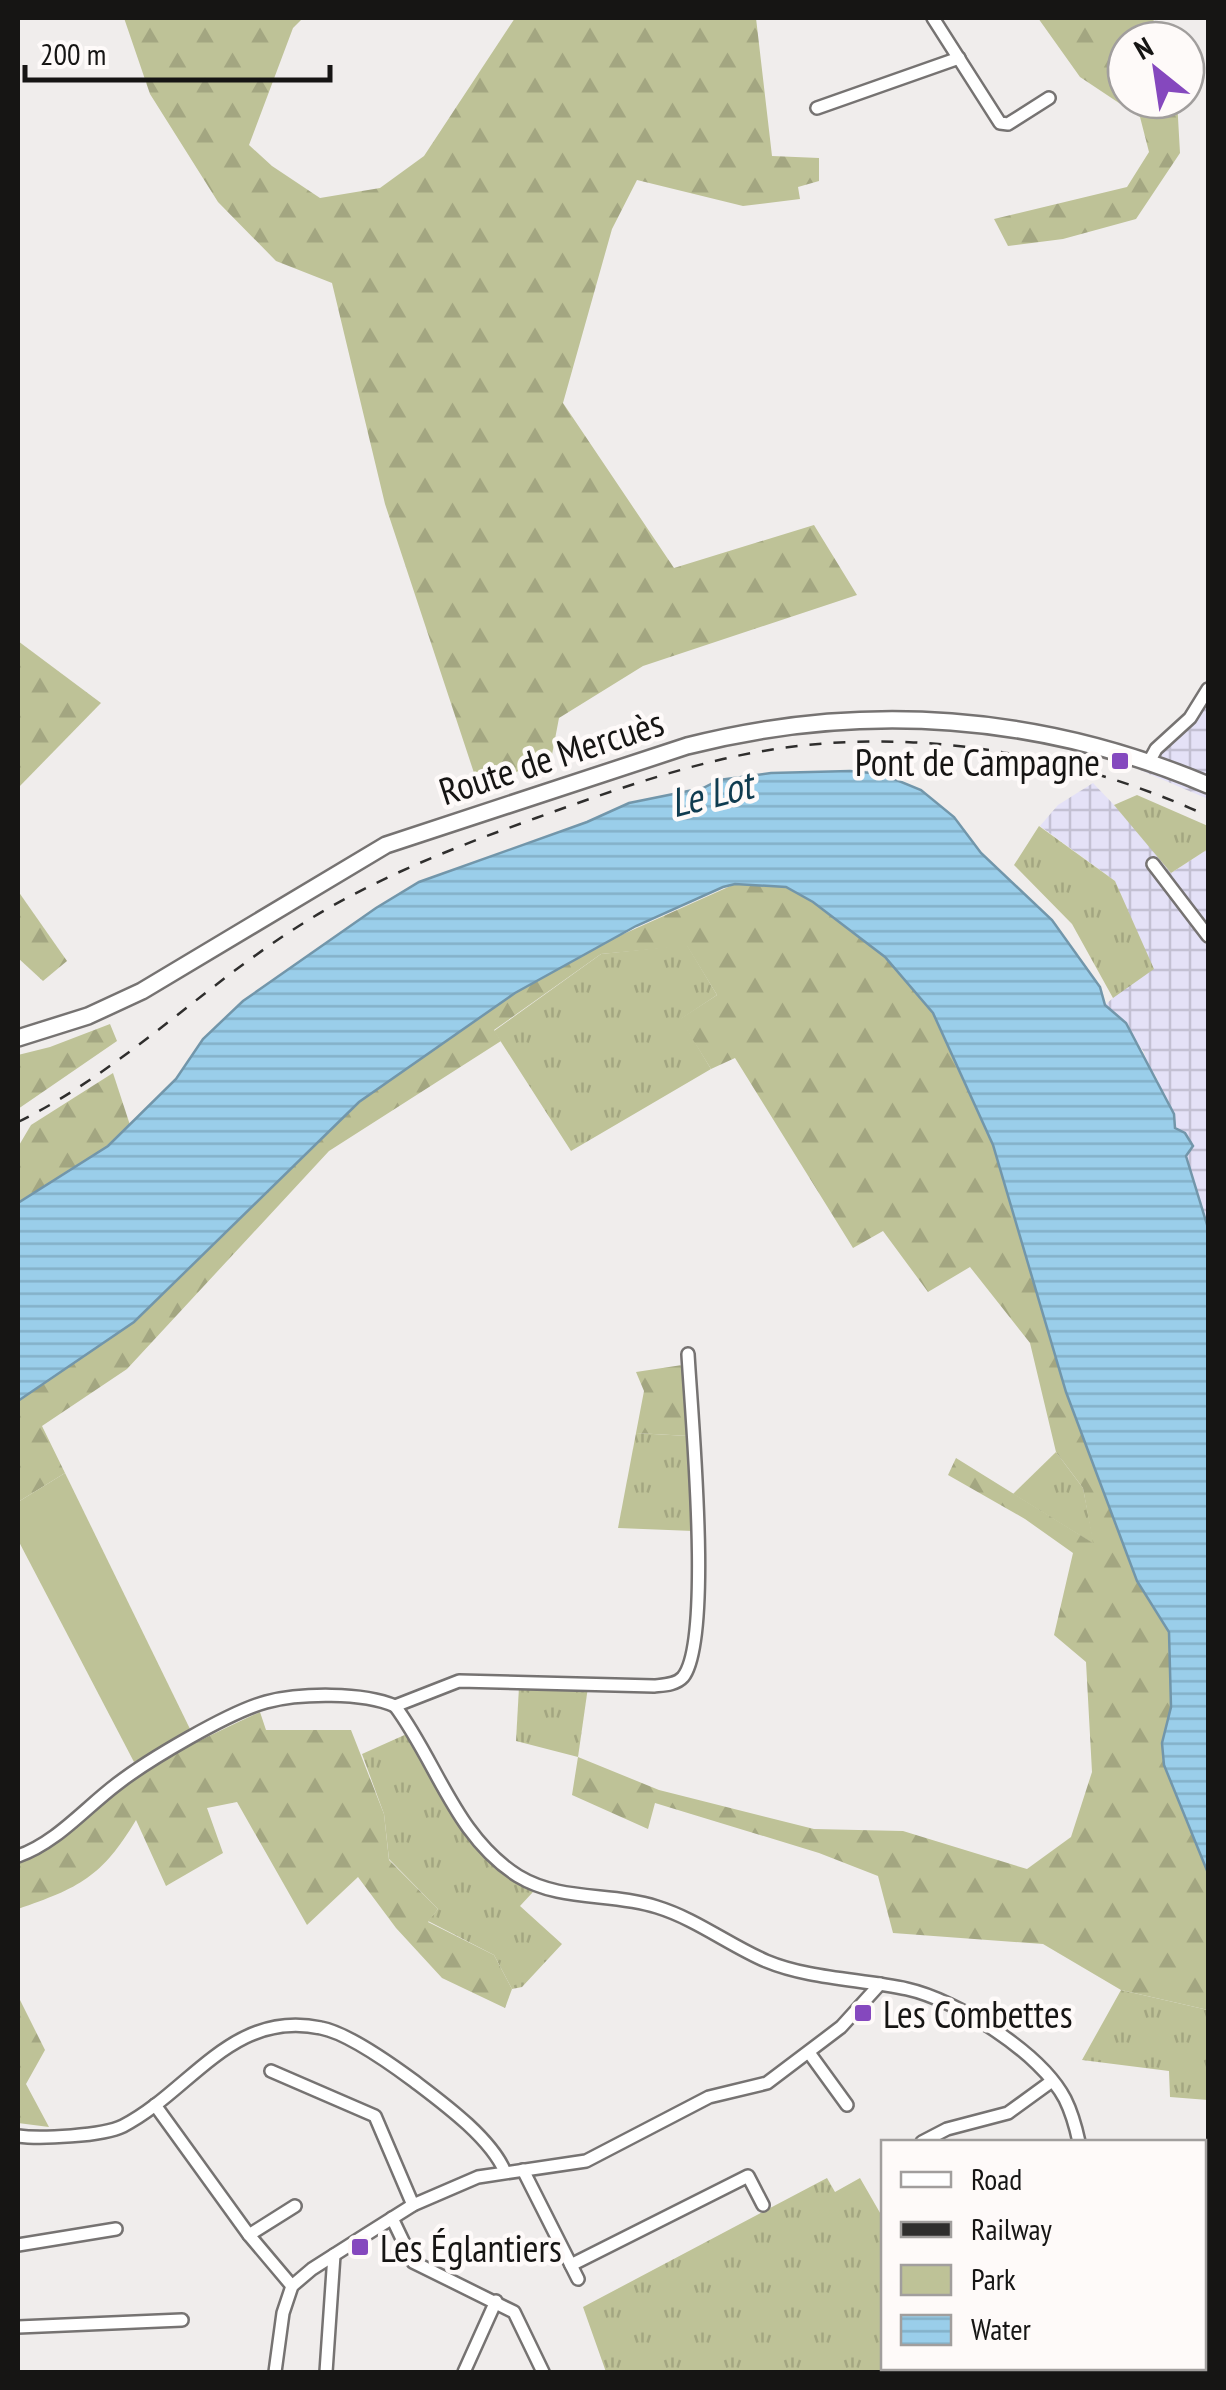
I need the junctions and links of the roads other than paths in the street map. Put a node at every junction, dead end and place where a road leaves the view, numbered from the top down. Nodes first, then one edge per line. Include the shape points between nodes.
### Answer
1 (934, 18) edge
2 (959, 58) junction
3 (1049, 98) dead end
4 (817, 108) dead end
5 (1208, 688) edge
6 (1150, 760) junction
7 (1208, 785) edge
8 (1153, 864) dead end
9 (1208, 936) edge
10 (18, 1038) edge
11 (688, 1354) dead end
12 (395, 1706) junction
13 (18, 1856) edge
14 (880, 1984) junction
15 (810, 2054) junction
16 (271, 2071) dead end
17 (1052, 2081) junction
18 (847, 2105) dead end
19 (155, 2106) junction
20 (18, 2136) edge
21 (926, 2140) edge
22 (1078, 2140) edge
23 (523, 2170) junction
24 (505, 2172) junction
25 (414, 2205) junction
26 (763, 2205) dead end
27 (295, 2206) dead end
28 (392, 2218) junction
29 (116, 2229) dead end
30 (249, 2235) junction
31 (18, 2245) edge
32 (334, 2255) junction
33 (571, 2265) junction
34 (578, 2278) dead end
35 (292, 2286) junction
36 (496, 2301) junction
37 (182, 2320) dead end
38 (18, 2327) edge
39 (274, 2372) edge
40 (326, 2372) edge
41 (464, 2372) edge
42 (543, 2372) edge

1 - 2 street
2 - 3 street via 1000,124
2 - 4 street
5 - 6 street
6 - 7 main road, Route de Mercuès
6 - 10 main road, Route de Mercuès via 1022,728 928,721 824,720 687,746 386,845 142,991
8 - 9 street
11 - 12 street via 699,1568 698,1617 683,1677 654,1686 459,1681
12 - 13 street via 357,1696 263,1702 120,1781 38,1849
12 - 14 street via 468,1827 505,1866 539,1888 656,1906 767,1962
14 - 15 street
14 - 17 street via 936,1998 978,2019
15 - 18 street
15 - 23 street via 767,2083 709,2096 586,2161
16 - 25 street via 375,2116
17 - 21 street via 1008,2112
17 - 22 street
19 - 20 street via 112,2130
19 - 24 street via 242,2038 264,2030 324,2028 436,2097 498,2155
19 - 30 street
23 - 24 street
23 - 33 street
24 - 25 street
25 - 28 street
26 - 33 street via 748,2176
27 - 30 street
28 - 32 street
28 - 36 street via 412,2262
29 - 31 street
30 - 35 street
32 - 35 street
32 - 40 street
33 - 34 street
35 - 39 street
36 - 41 street
36 - 42 street via 514,2312
37 - 38 street

